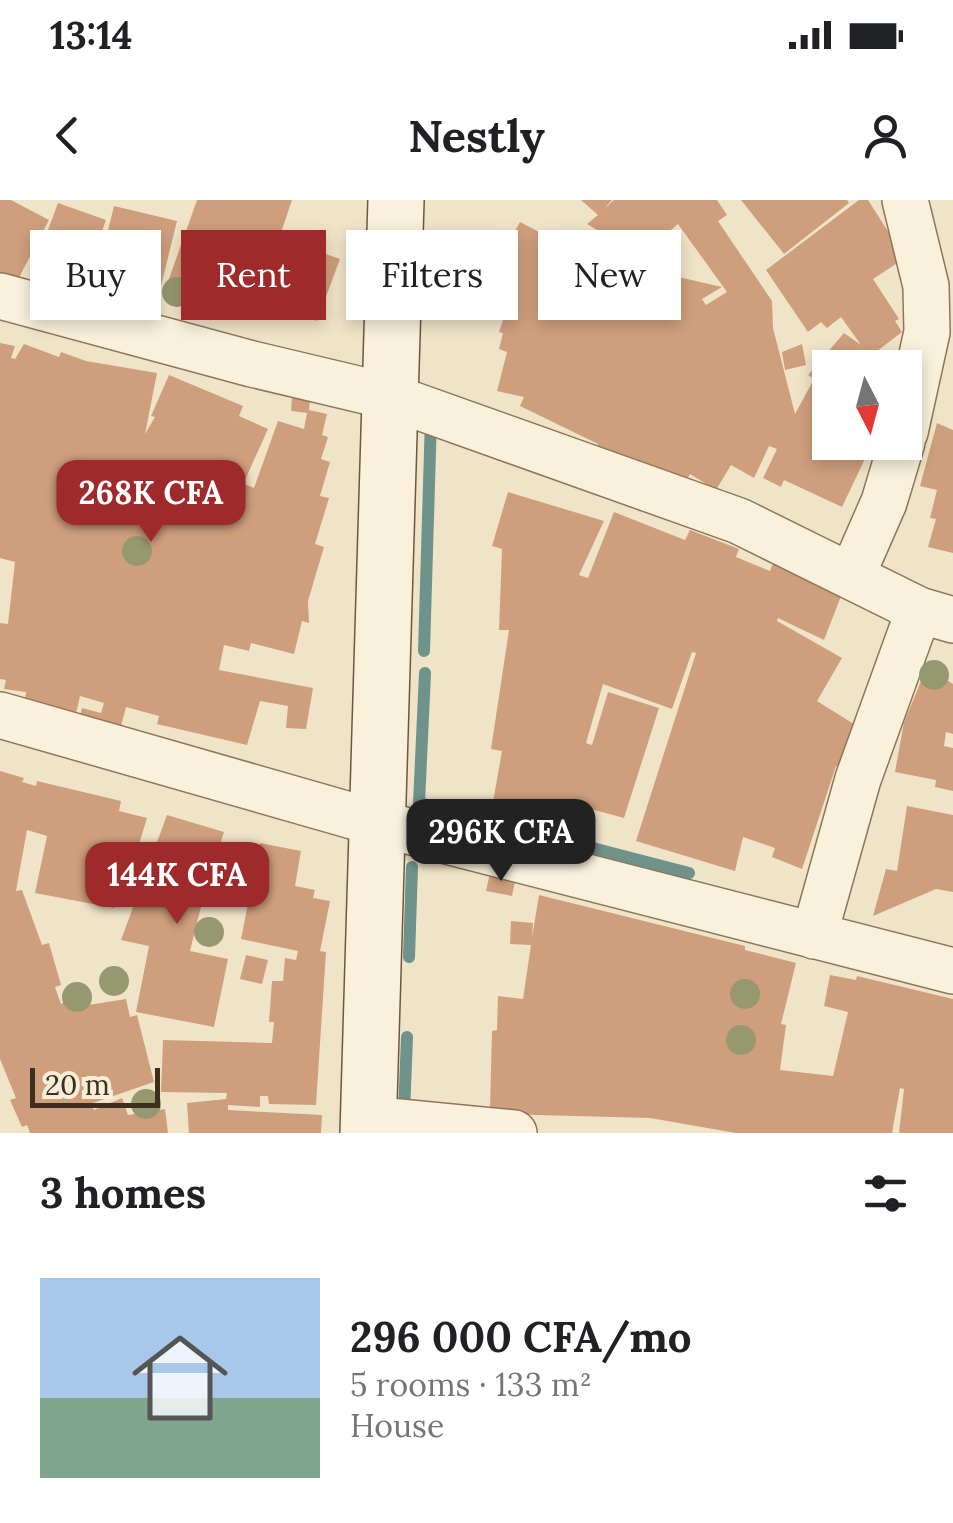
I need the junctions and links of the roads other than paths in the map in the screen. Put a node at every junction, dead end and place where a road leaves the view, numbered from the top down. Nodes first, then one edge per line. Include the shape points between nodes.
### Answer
1 (396, 200) edge
2 (905, 200) edge
3 (0, 296) edge
4 (922, 351) edge
5 (390, 397) junction
6 (897, 460) edge
7 (852, 575) junction
8 (936, 615) edge
9 (0, 715) edge
10 (377, 824) junction
11 (814, 936) junction
12 (953, 971) edge
13 (368, 1126) edge
14 (514, 1133) edge

1 - 5 street
2 - 4 street via 926,286
3 - 5 street
5 - 7 street via 739,522
5 - 10 street
6 - 7 street
7 - 8 street
8 - 11 street via 858,779
9 - 10 street
10 - 11 street
10 - 13 street
11 - 12 street
13 - 14 street

